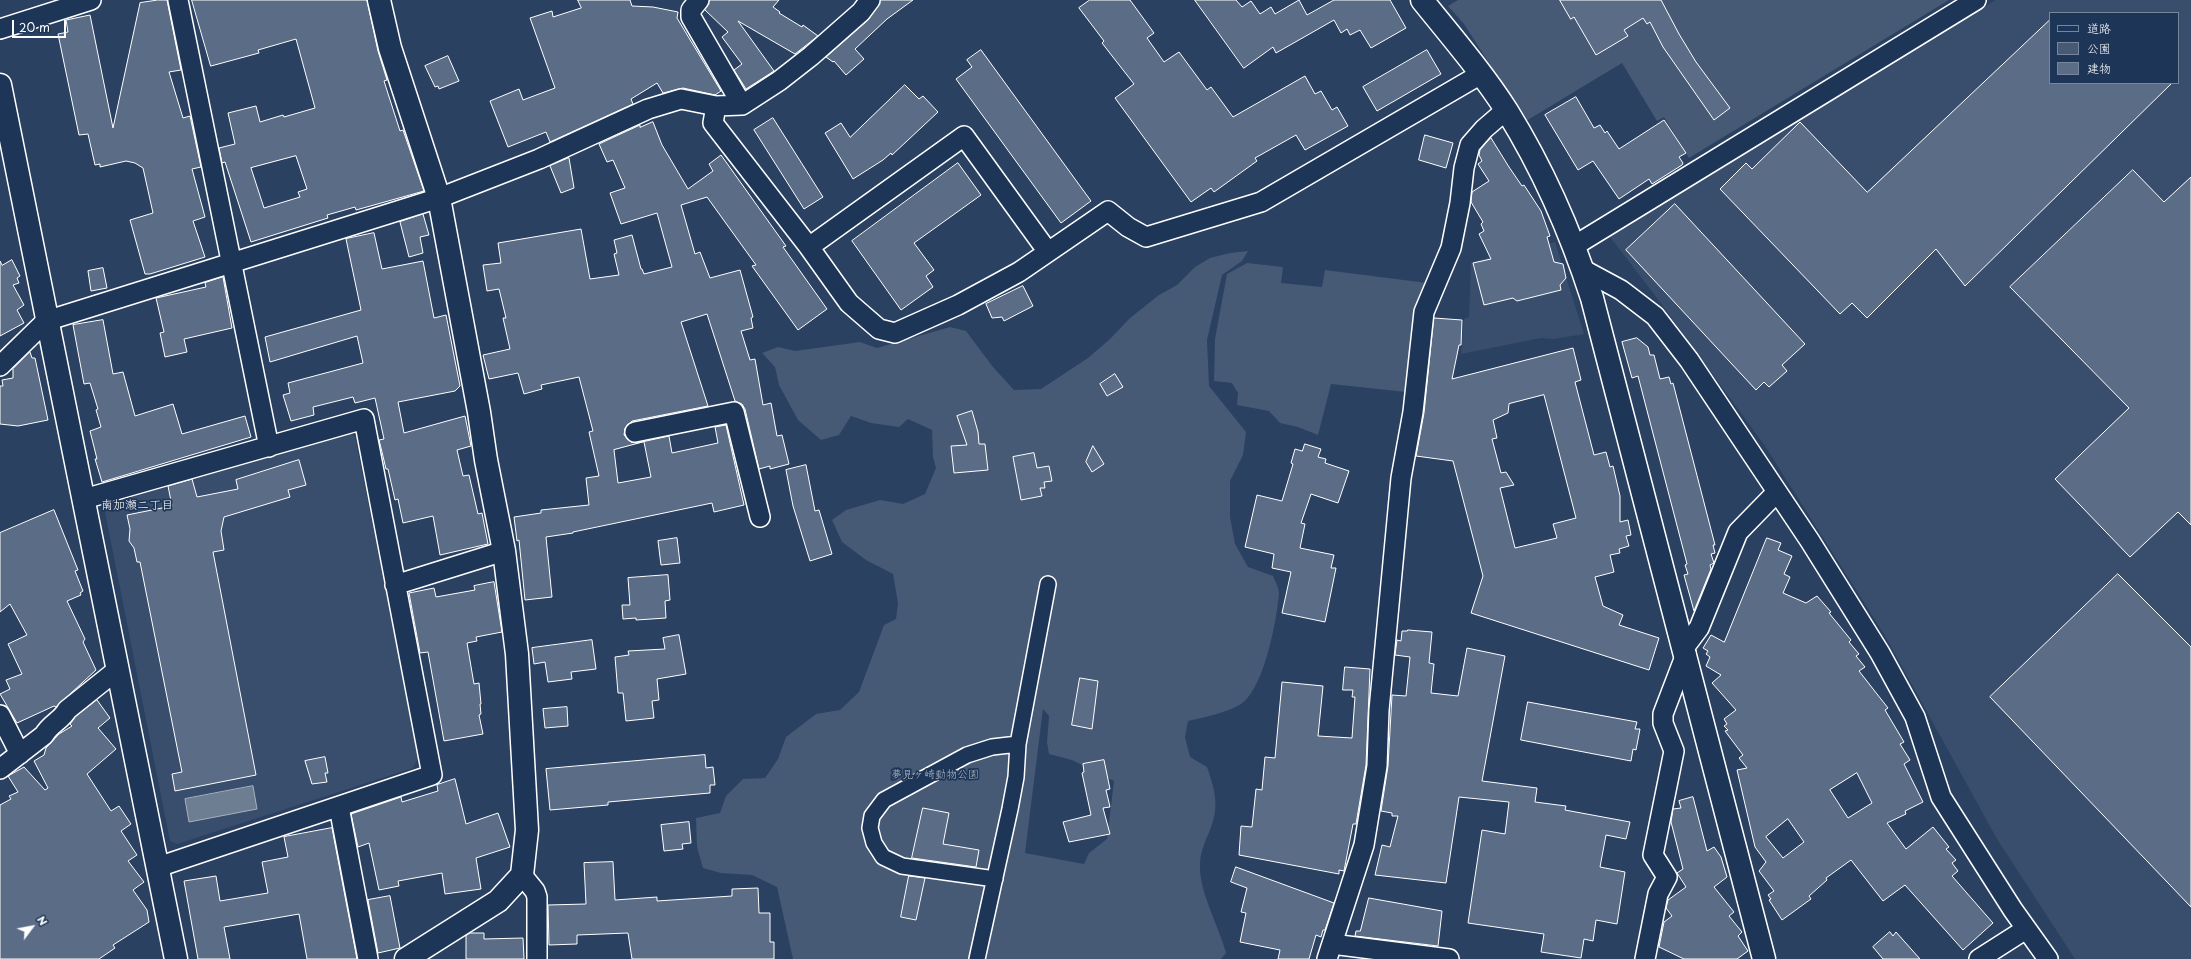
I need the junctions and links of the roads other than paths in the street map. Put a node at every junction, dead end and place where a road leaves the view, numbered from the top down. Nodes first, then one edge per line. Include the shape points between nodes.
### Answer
1 (91, 0) edge
2 (178, 0) edge
3 (379, 0) edge
4 (699, 0) edge
5 (870, 0) edge
6 (1422, 0) edge
7 (1976, 0) edge
8 (0, 29) edge
9 (1481, 74) junction
10 (0, 85) edge
11 (742, 105) junction
12 (716, 106) junction
13 (1506, 110) junction
14 (439, 198) junction
15 (1574, 246) junction
16 (808, 247) junction
17 (1048, 252) junction
18 (232, 262) junction
19 (1582, 269) junction
20 (46, 320) junction
21 (0, 366) edge
22 (635, 432) dead end
23 (269, 447) junction
24 (1777, 492) junction
25 (84, 499) junction
26 (760, 517) dead end
27 (504, 551) junction
28 (1048, 584) dead end
29 (395, 585) junction
30 (1685, 651) junction
31 (117, 670) junction
32 (0, 715) edge
33 (1018, 744) junction
34 (20, 754) junction
35 (0, 769) edge
36 (339, 807) junction
37 (158, 866) junction
38 (522, 875) junction
39 (994, 879) junction
40 (2026, 929) junction
41 (1329, 952) edge
42 (176, 959) edge
43 (368, 959) edge
44 (406, 959) edge
45 (536, 959) edge
46 (977, 959) edge
47 (1450, 959) edge
48 (1645, 959) edge
49 (1764, 959) edge
50 (1979, 959) edge
51 (2048, 959) edge

1 - 8 street
2 - 18 street
3 - 14 street via 390,48
4 - 11 street via 691,10 691,17
5 - 11 street via 861,12 812,56
6 - 9 street
7 - 15 street
9 - 13 street
9 - 17 street via 1261,202 1146,237 1108,211
10 - 20 street
11 - 12 street
12 - 14 street via 681,99 648,109 539,159
12 - 16 street via 713,124
13 - 15 street via 1532,153
13 - 41 street via 1470,145 1451,248 1424,312 1401,478 1376,766 1364,845
14 - 18 street
14 - 27 street
15 - 19 street
16 - 17 street via 849,303 879,329 895,333 958,305 1019,272
16 - 17 street via 964,136
18 - 20 street
18 - 23 street
19 - 24 street via 1621,290 1655,316 1689,360
19 - 30 street via 1592,298
20 - 21 street
20 - 25 street
22 - 26 street via 734,412
23 - 25 street
23 - 29 street via 364,419
24 - 30 street via 1738,532 1699,628
24 - 40 street via 1880,653 1915,717 1942,797
25 - 31 street
27 - 29 street
27 - 38 street via 521,713 527,830
28 - 33 street
29 - 36 street via 432,775
30 - 48 street via 1663,714 1663,723 1674,752 1653,855 1667,877 1658,894
30 - 49 street
31 - 34 street via 67,710 64,716
31 - 37 street
32 - 34 street
33 - 39 street via 1015,784
33 - 39 street via 992,747 967,755 884,800 872,816 870,828 874,843 883,857 893,863
34 - 35 street
36 - 37 street
36 - 43 street
37 - 42 street
38 - 44 street via 498,901
38 - 45 street via 537,897
39 - 46 street
40 - 50 street
40 - 51 street
41 - 47 street

